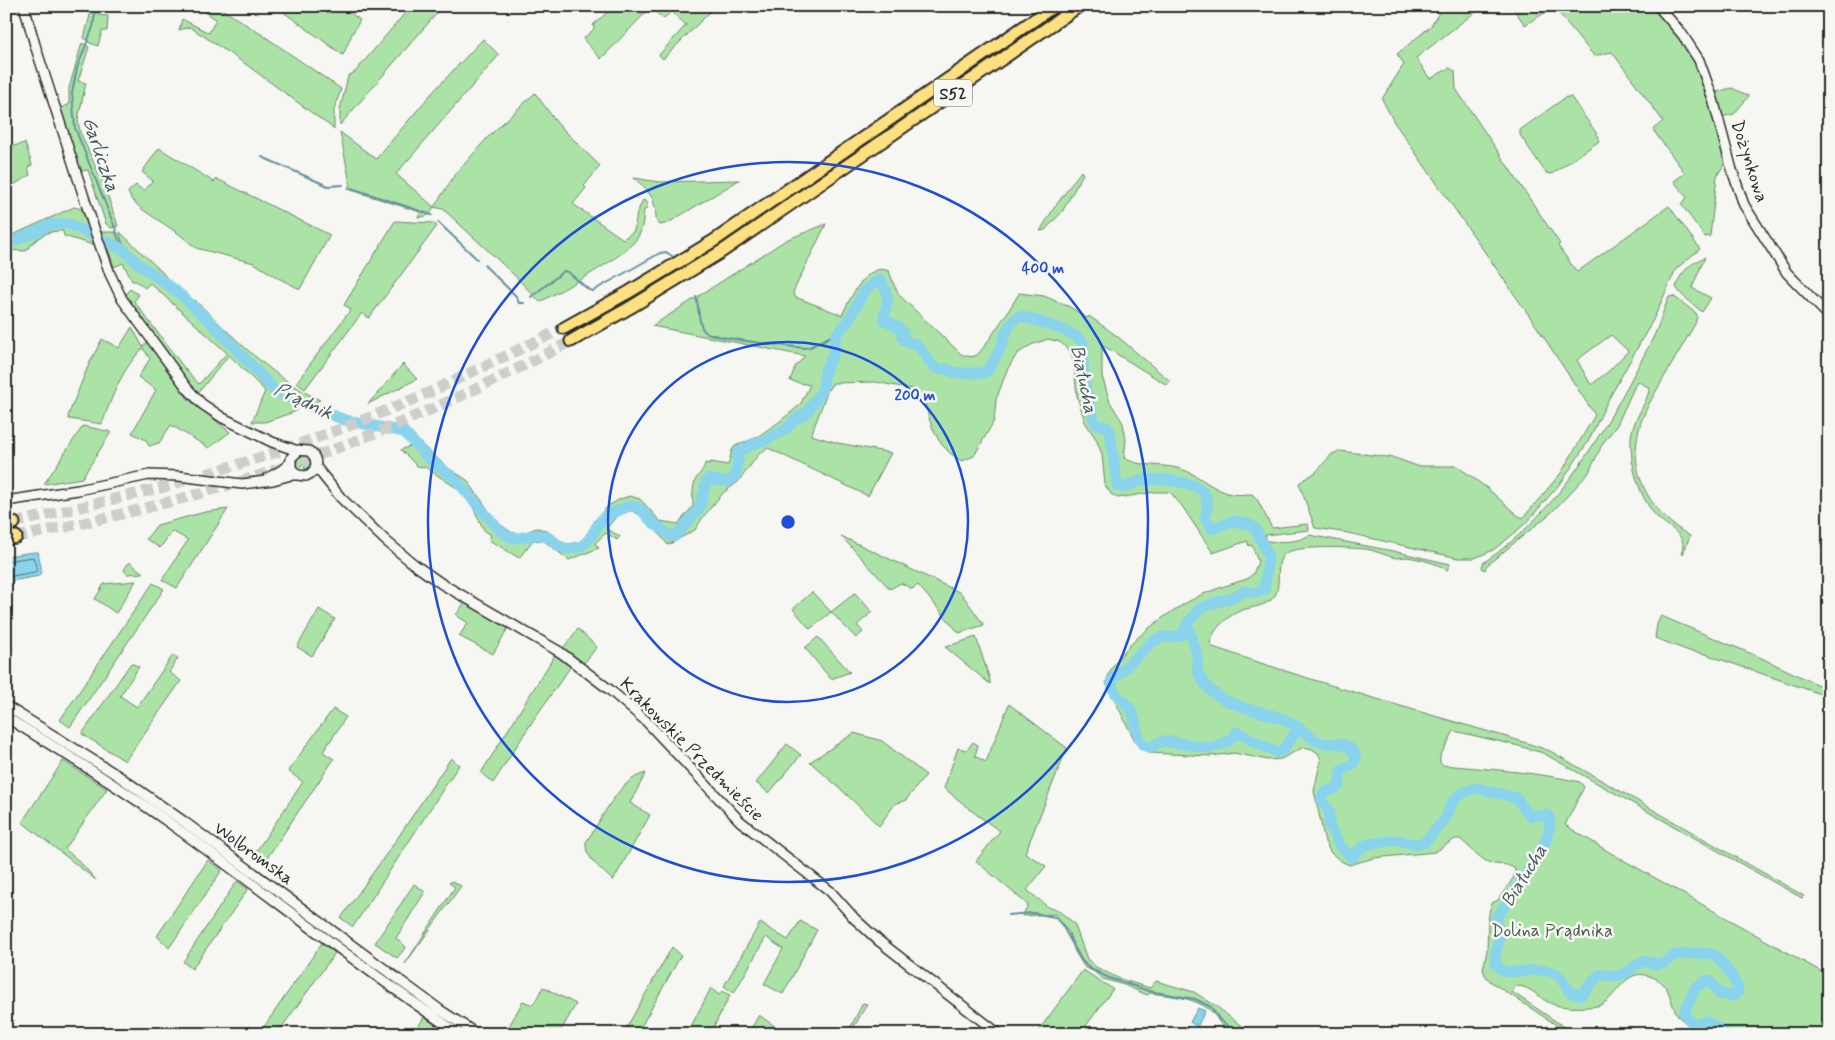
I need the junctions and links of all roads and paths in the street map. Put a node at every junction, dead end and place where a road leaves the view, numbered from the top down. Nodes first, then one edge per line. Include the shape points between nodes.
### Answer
1 (24, 6) edge
2 (1054, 6) edge
3 (1079, 6) edge
4 (1658, 6) edge
5 (1829, 316) edge
6 (564, 328) tunnel mouth
7 (571, 341) tunnel mouth
8 (272, 442) junction
9 (299, 450) junction
10 (290, 462) junction
11 (316, 467) junction
12 (297, 475) junction
13 (308, 476) junction
14 (261, 482) junction
15 (332, 490) junction
16 (6, 501) edge
17 (6, 706) edge
18 (6, 718) edge
19 (460, 1034) edge
20 (477, 1034) edge
21 (998, 1034) edge

1 - 8 main road via 101,250 122,299 202,404
2 - 6 highway, S52 via 715,240
3 - 7 highway, S52 via 724,250
4 - 5 main road, Dożynkowa via 1699,60 1744,205 1787,273
8 - 9 main road
8 - 10 main road
9 - 10 main road via 292,455
9 - 11 main road via 312,453
10 - 12 main road
10 - 14 main road
11 - 13 main road
11 - 15 main road, Krakowskie Przedmieście
12 - 13 main road
12 - 14 main road
13 - 15 main road, Krakowskie Przedmieście
14 - 16 main road via 235,483 149,475
15 - 21 main road, Krakowskie Przedmieście via 386,541 442,584 560,652 603,684 646,721 740,821 830,891 879,941
17 - 20 main road, Wolbromska via 144,794
18 - 19 main road, Wolbromska via 169,822

